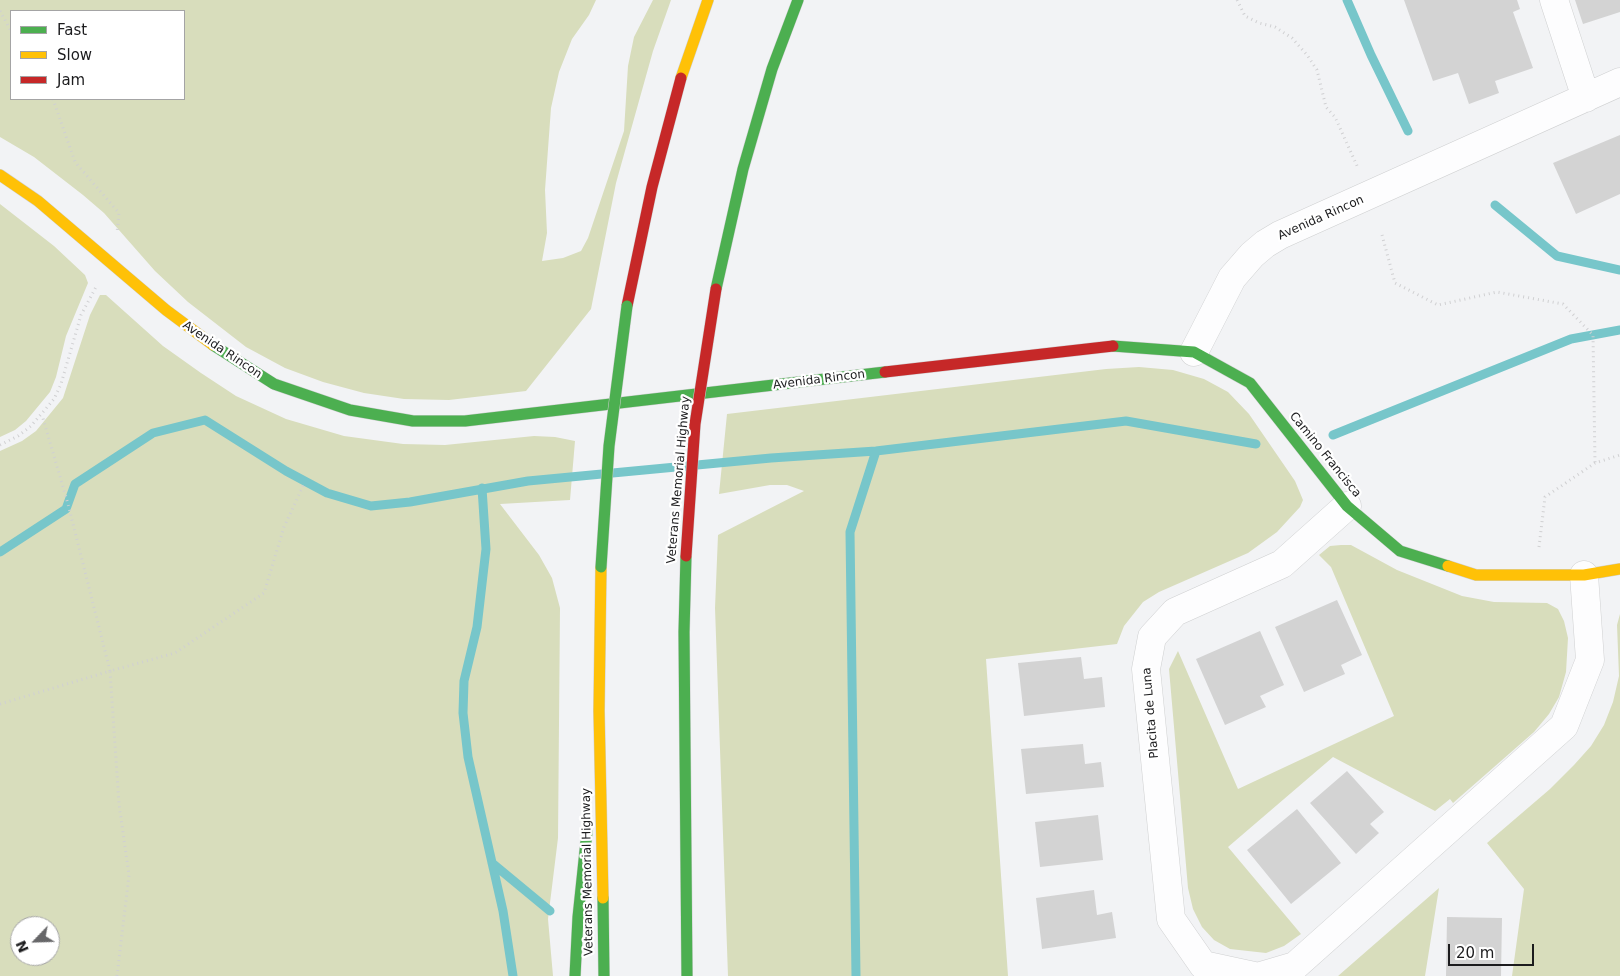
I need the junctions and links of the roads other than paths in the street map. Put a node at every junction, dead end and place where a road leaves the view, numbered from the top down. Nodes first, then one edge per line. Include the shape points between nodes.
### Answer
1 (708, 0) edge
2 (798, 0) edge
3 (1554, 0) edge
4 (1620, 82) edge
5 (1586, 98) junction
6 (0, 175) edge
7 (1194, 352) junction
8 (1347, 506) junction
9 (1620, 569) edge
10 (1584, 575) junction
11 (599, 711) junction
12 (575, 976) edge
13 (604, 976) edge
14 (687, 976) edge
15 (1254, 976) edge
16 (1261, 976) edge

1 - 11 main road, Veterans Memorial Highway, bridge via 678,87 652,187 627,306 609,446 601,567
2 - 14 main road, Veterans Memorial Highway, bridge via 772,69 743,169 716,289 695,424 684,632
3 - 5 street
4 - 5 street, Avenida Rincon
5 - 7 street, Avenida Rincon via 1265,244 1232,278
6 - 7 main road, Avenida Rincon via 38,201 166,310 216,348 274,384 350,410 413,421 465,421 1119,344
7 - 8 main road, Camino Francisca via 1250,384
8 - 10 main road, Camino Francisca via 1400,551 1476,575
8 - 15 street, Placita de Luna via 1282,564 1175,612 1152,638 1146,669 1171,919 1203,965
9 - 10 main road, Camino Francisca
10 - 16 street via 1590,660 1564,726 1295,966
11 - 12 main road
11 - 13 main road, Veterans Memorial Highway

